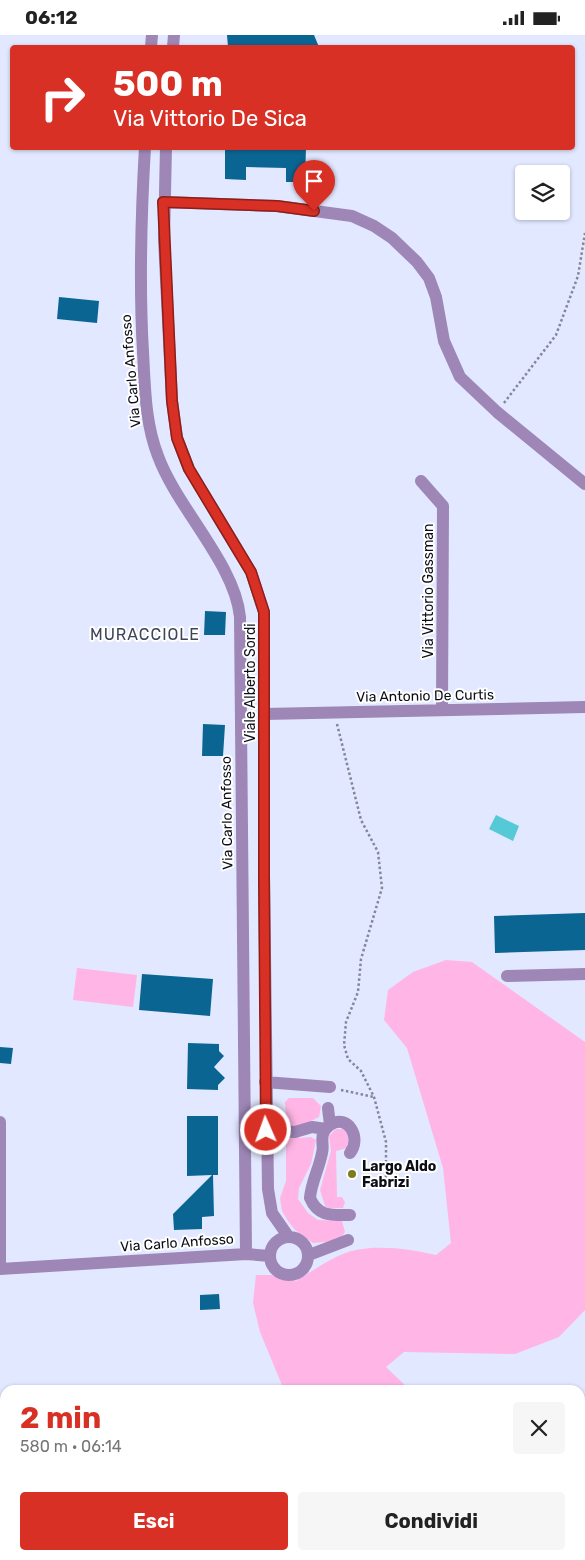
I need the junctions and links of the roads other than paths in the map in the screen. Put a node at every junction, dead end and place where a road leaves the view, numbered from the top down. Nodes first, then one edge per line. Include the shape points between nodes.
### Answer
1 (145, 150) edge
2 (166, 150) edge
3 (163, 202) junction
4 (421, 481) dead end
5 (585, 484) edge
6 (585, 707) edge
7 (442, 710) junction
8 (265, 715) junction
9 (264, 876) junction
10 (243, 877) junction
11 (585, 974) edge
12 (507, 976) dead end
13 (265, 1082) junction
14 (330, 1087) road end
15 (328, 1108) dead end
16 (0, 1122) edge
17 (328, 1127) junction
18 (266, 1130) junction
19 (350, 1153) dead end
20 (350, 1215) dead end
21 (288, 1236) junction
22 (348, 1240) dead end
23 (246, 1254) junction
24 (270, 1255) junction
25 (309, 1255) junction
26 (0, 1269) edge

1 - 10 street, Via Carlo Anfosso via 139,257 147,413 162,465 232,584 239,605
2 - 3 street, Viale Alberto Sordi
3 - 5 street via 277,206 352,216 392,237 429,279 436,297 444,341 460,377 497,412
3 - 8 street, Viale Alberto Sordi via 172,401 177,438 189,469 251,572 261,597 265,620
4 - 7 street, Via Vittorio Gassman via 443,505
6 - 7 street, Via Antonio De Curtis
7 - 8 street, Via Antonio De Curtis
8 - 9 street, Viale Alberto Sordi
9 - 10 street
9 - 13 street, Viale Alberto Sordi
10 - 23 street, Via Carlo Anfosso
11 - 12 street
13 - 14 street
13 - 18 street, Viale Alberto Sordi
15 - 17 street
16 - 26 street
17 - 18 street via 295,1132
17 - 19 street via 340,1123 351,1127 356,1143
17 - 20 street via 322,1139 322,1153 310,1198 322,1213
18 - 21 street, Viale Alberto Sordi via 272,1213
21 - 24 street via 275,1243
21 - 25 street via 301,1241
22 - 25 street
23 - 24 street
23 - 26 street, Via Carlo Anfosso
24 - 25 street via 277,1271 292,1275 302,1271

